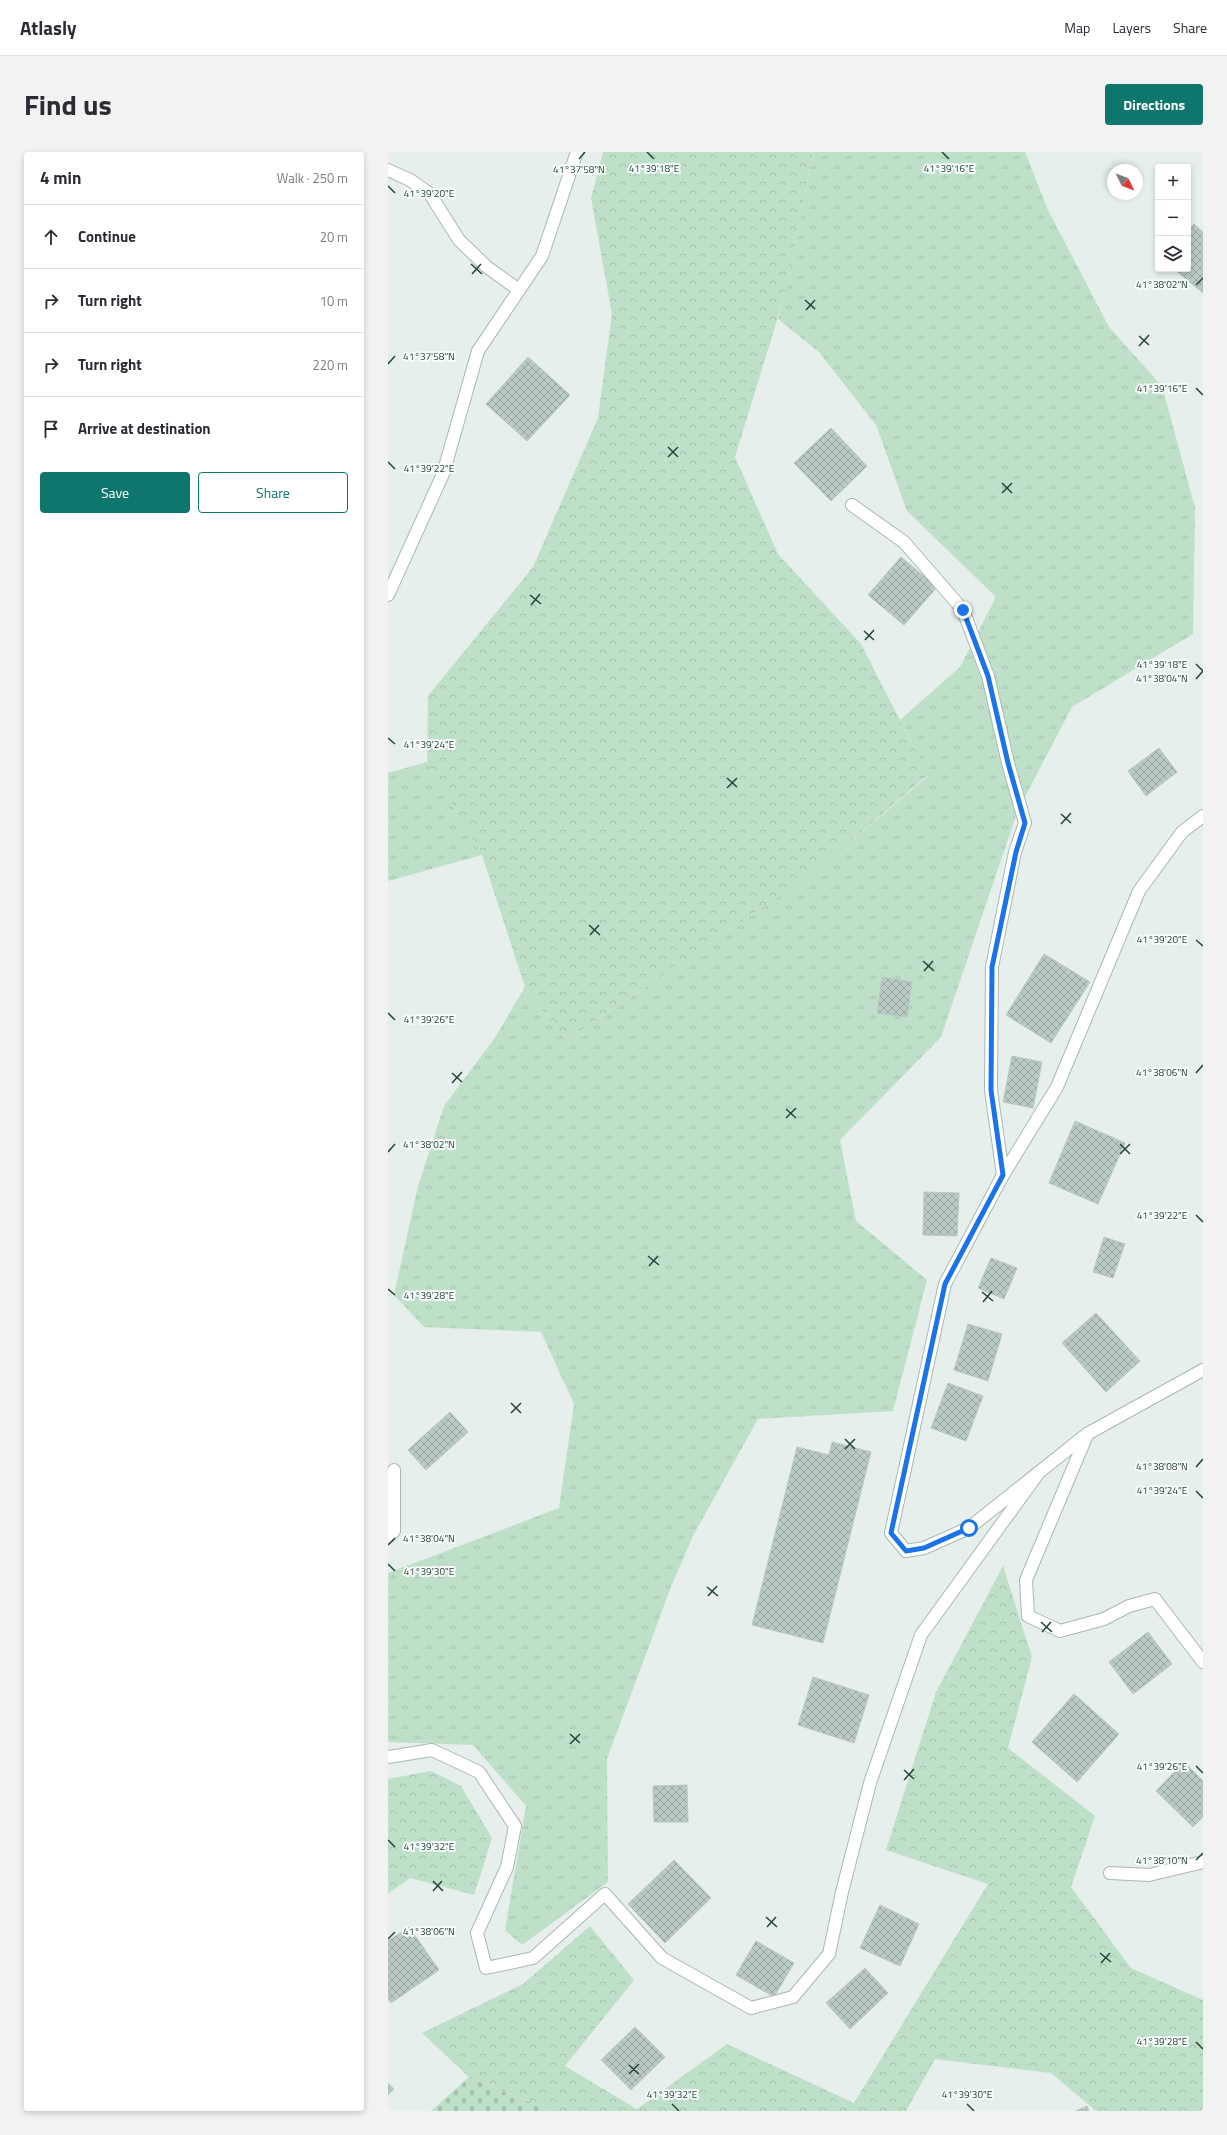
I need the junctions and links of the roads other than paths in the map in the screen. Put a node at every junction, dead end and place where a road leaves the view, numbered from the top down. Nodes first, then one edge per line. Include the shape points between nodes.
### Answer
1 (577, 152) edge
2 (388, 170) edge
3 (519, 290) junction
4 (852, 506) dead end
5 (388, 595) edge
6 (1203, 816) edge
7 (1003, 1175) junction
8 (1203, 1370) edge
9 (1087, 1434) junction
10 (394, 1470) dead end
11 (1037, 1475) junction
12 (388, 1537) edge
13 (1203, 1662) edge
14 (388, 1757) edge
15 (1203, 1862) edge
16 (1110, 1873) dead end

1 - 3 street via 542,256
2 - 3 street via 410,180 430,194 459,240 487,267
3 - 5 street via 478,351 443,474
4 - 7 street via 904,542 963,610 988,676 1025,823 1016,852 992,967 991,1090
6 - 7 street via 1182,832 1139,891 1057,1087
7 - 11 street via 945,1284 891,1533 906,1551 924,1548 969,1528
8 - 9 street
9 - 11 street
9 - 13 street via 1026,1580 1028,1616 1060,1631 1104,1619 1129,1606 1155,1599
10 - 12 street via 394,1531
11 - 14 street via 921,1635 870,1783 829,1954 793,1997 751,2008 662,1958 605,1894 533,1958 486,1968 478,1933 507,1867 515,1826 479,1772 432,1750
15 - 16 street via 1149,1875

